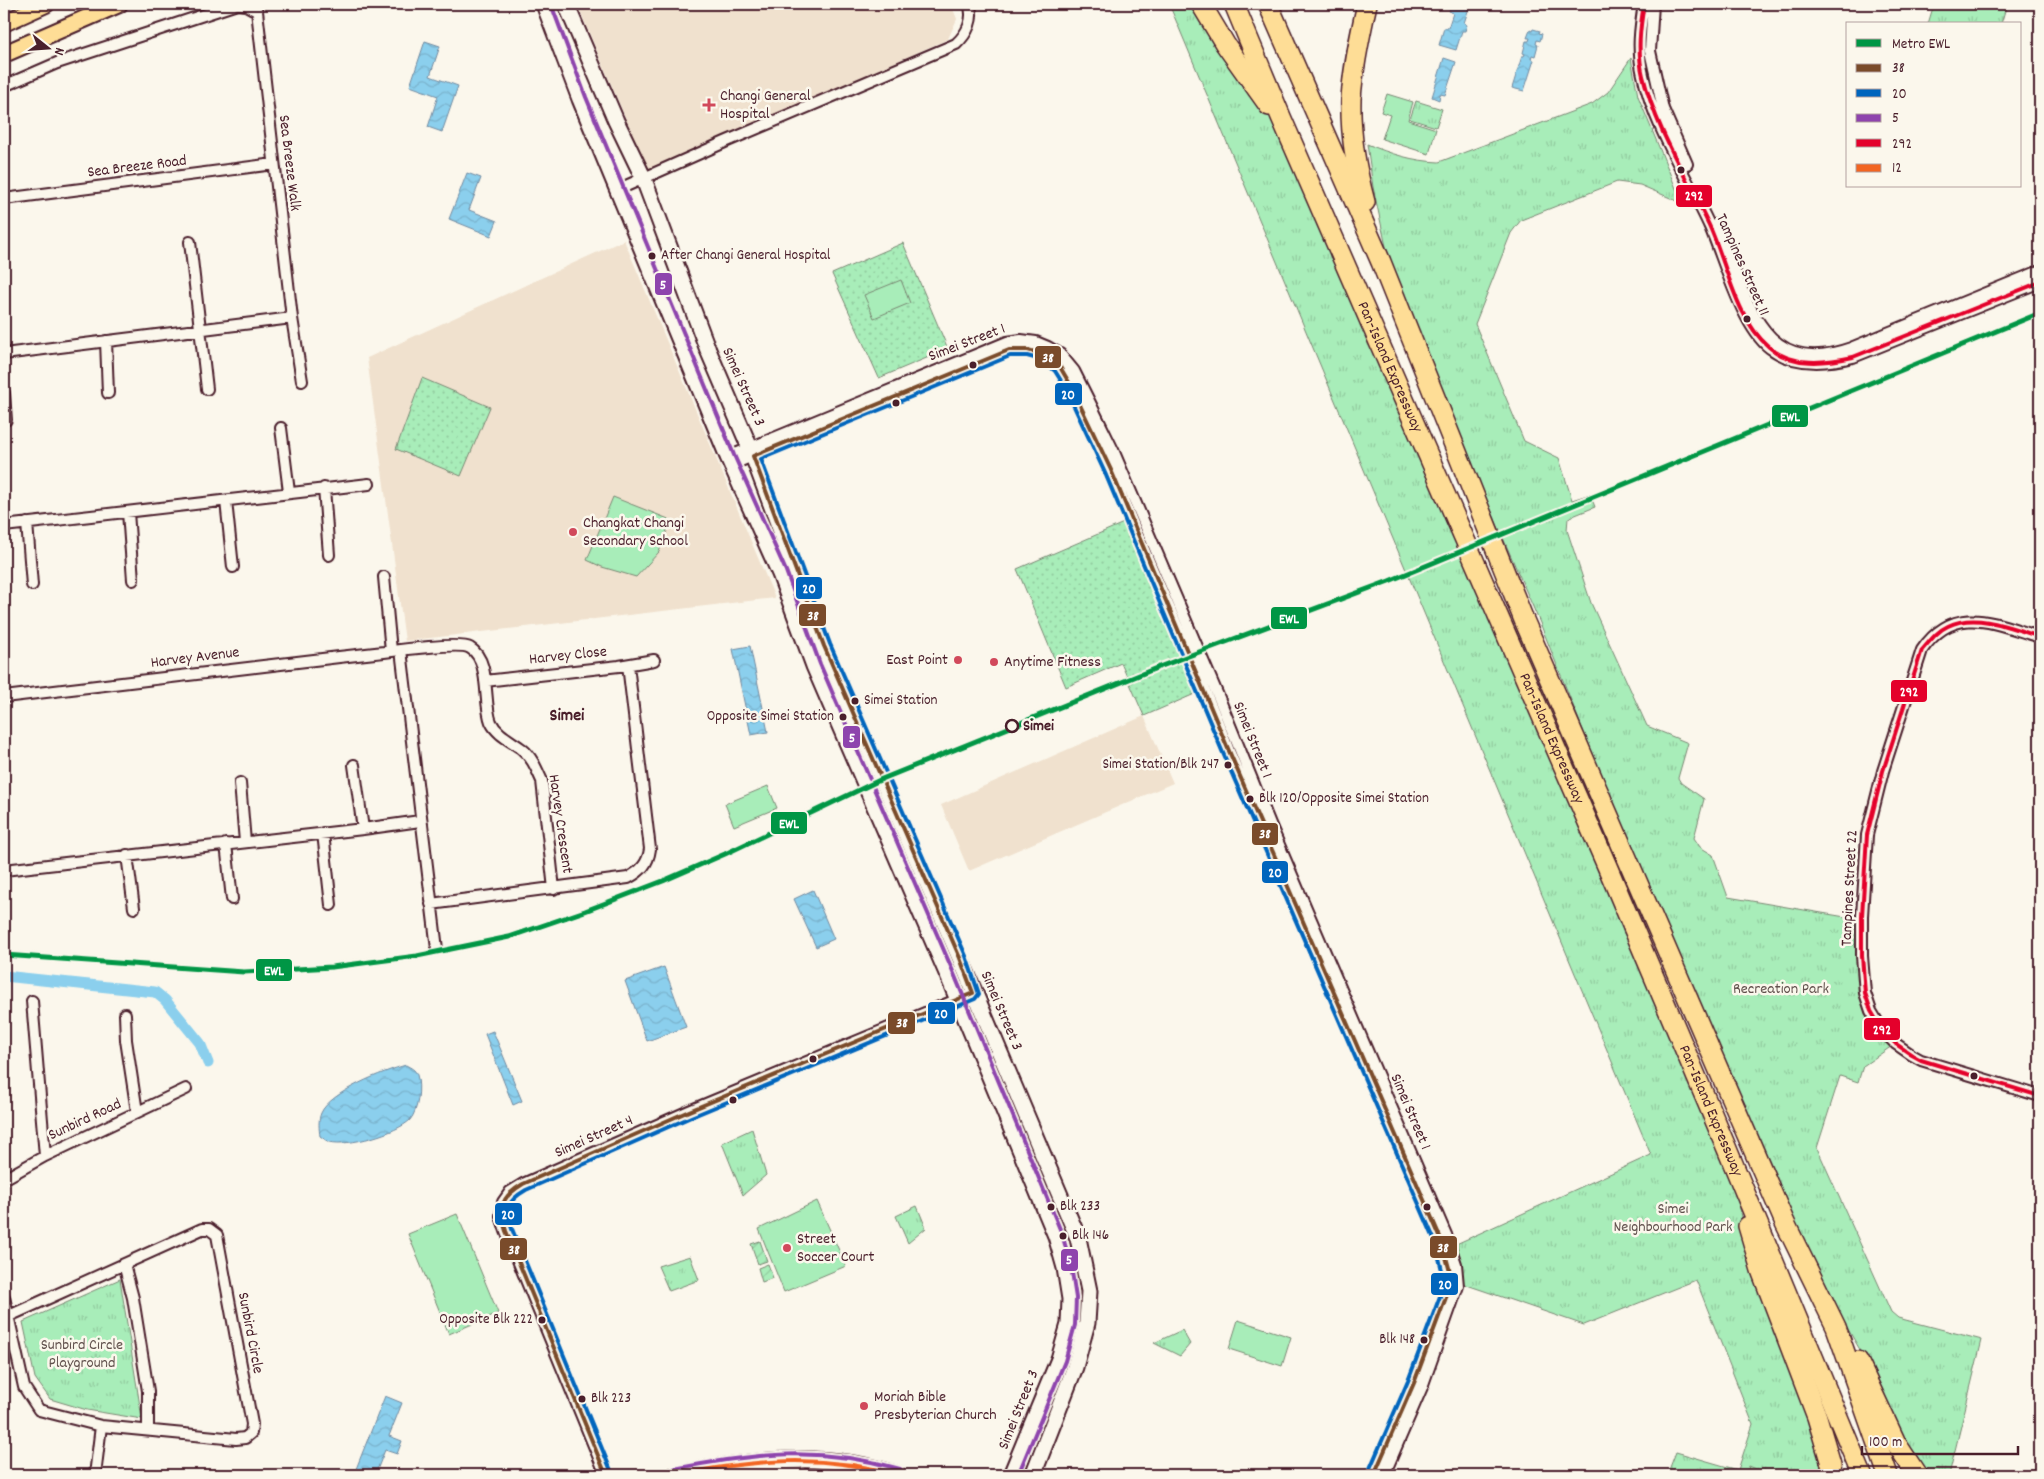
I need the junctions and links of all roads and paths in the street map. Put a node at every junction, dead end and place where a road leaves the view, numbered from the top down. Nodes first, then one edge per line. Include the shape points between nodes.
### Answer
1 (46, 4) edge
2 (119, 4) edge
3 (238, 4) edge
4 (544, 4) edge
5 (566, 4) edge
6 (969, 4) edge
7 (1201, 4) edge
8 (1234, 4) edge
9 (1268, 4) edge
10 (1368, 4) edge
11 (1644, 4) edge
12 (1653, 4) edge
13 (4, 23) edge
14 (4, 54) edge
15 (4, 86) edge
16 (1281, 117) junction
17 (616, 121) junction
18 (599, 143) junction
19 (274, 164) junction
20 (643, 178) junction
21 (618, 190) junction
22 (4, 198) edge
23 (190, 242) dead end
24 (1381, 262) junction
25 (2040, 271) edge
26 (2040, 282) edge
27 (292, 318) junction
28 (200, 329) junction
29 (106, 341) junction
30 (4, 354) edge
31 (302, 380) dead end
32 (207, 389) dead end
33 (4, 393) edge
34 (108, 393) dead end
35 (6, 420) dead end
36 (281, 428) dead end
37 (752, 452) junction
38 (730, 461) junction
39 (369, 484) dead end
40 (324, 488) junction
41 (288, 492) junction
42 (226, 501) junction
43 (128, 512) junction
44 (27, 523) junction
45 (4, 526) edge
46 (329, 554) dead end
47 (233, 567) dead end
48 (384, 577) dead end
49 (133, 580) dead end
50 (32, 585) dead end
51 (2040, 637) edge
52 (396, 651) junction
53 (654, 660) dead end
54 (628, 665) junction
55 (485, 681) junction
56 (4, 697) edge
57 (354, 765) dead end
58 (240, 783) dead end
59 (420, 820) junction
60 (363, 829) junction
61 (323, 833) junction
62 (245, 842) junction
63 (226, 844) junction
64 (127, 856) junction
65 (4, 870) edge
66 (554, 889) junction
67 (232, 899) dead end
68 (431, 904) junction
69 (331, 905) dead end
70 (134, 908) dead end
71 (437, 949) dead end
72 (974, 993) junction
73 (956, 999) junction
74 (32, 1002) dead end
75 (125, 1014) dead end
76 (186, 1089) dead end
77 (2040, 1096) edge
78 (138, 1112) junction
79 (1727, 1149) junction
80 (46, 1156) junction
81 (4, 1179) edge
82 (124, 1264) junction
83 (4, 1297) edge
84 (9, 1316) junction
85 (1836, 1327) junction
86 (101, 1426) junction
87 (148, 1430) junction
88 (95, 1475) edge
89 (606, 1475) edge
90 (675, 1475) edge
91 (756, 1475) edge
92 (800, 1475) edge
93 (898, 1475) edge
94 (1011, 1475) edge
95 (1033, 1475) edge
96 (1374, 1475) edge
97 (1384, 1475) edge
98 (1832, 1475) edge
99 (1862, 1475) edge
100 (1888, 1475) edge
101 (1917, 1475) edge

1 - 13 main road
2 - 14 main road
3 - 15 street via 57,63
3 - 19 street, Sea Breeze Walk via 257,11
4 - 18 main road, Simei Street 3
5 - 17 main road, Simei Street 3
6 - 20 street via 970,23 965,36 956,44
7 - 16 highway via 1257,91
8 - 16 highway, Pan-Island Expressway
9 - 24 highway, Pan-Island Expressway
10 - 24 highway via 1351,99 1353,141 1358,177
11 - 26 street, Tampines Street 11 via 1639,55 1654,110 1710,228 1750,325 1769,348 1786,357 1833,362 1853,357
12 - 25 street, Tampines Street 11 via 1650,51 1663,109 1756,321 1772,341 1810,356 1833,355
16 - 79 highway, Pan-Island Expressway
17 - 18 main road via 611,137
17 - 20 main road, Simei Street 3
18 - 21 main road, Simei Street 3
19 - 22 street, Sea Breeze Road
19 - 27 street, Sea Breeze Walk
20 - 21 street
20 - 37 main road, Simei Street 3 via 708,350
21 - 38 main road, Simei Street 3
23 - 28 street
24 - 85 highway, Pan-Island Expressway via 1528,630 1784,1223
27 - 28 street
27 - 31 street, Sea Breeze Walk
28 - 29 street
28 - 32 street
29 - 30 street
29 - 34 street
33 - 35 street
36 - 41 street
37 - 38 street, Simei Street 1
37 - 72 main road, Simei Street 3 via 824,646
37 - 96 street, Simei Street 1 via 1009,350 1021,348 1044,354 1066,376 1105,453 1211,701 1236,768 1448,1260 1451,1280 1446,1298
37 - 97 street, Simei Street 1 via 1007,342 1021,340 1048,347 1060,354 1074,371 1113,450 1454,1258 1458,1281 1454,1300 1422,1387
38 - 73 main road, Simei Street 3
39 - 40 street
40 - 41 street
40 - 46 street
41 - 42 street
42 - 43 street
42 - 47 street
43 - 44 street
43 - 49 street
44 - 45 street
44 - 50 street
48 - 52 street
51 - 77 street, Tampines Street 22 via 1986,622 1960,621 1942,628 1922,650 1870,818 1865,856 1862,956 1865,993 1871,1011 1883,1031 1896,1044 1921,1060
52 - 55 street, Harvey Crescent via 457,645 469,647 478,654
52 - 56 street, Harvey Avenue
52 - 59 street
53 - 54 street, Harvey Close
54 - 55 street, Harvey Close
54 - 66 street, Harvey Crescent via 649,859 637,874 628,878
55 - 66 street, Harvey Crescent via 491,722 499,733 524,750 542,781
57 - 60 street
58 - 62 street
59 - 60 street
59 - 68 street
60 - 61 street
61 - 62 street
61 - 69 street
62 - 63 street
63 - 64 street
63 - 67 street
64 - 65 street
64 - 70 street
66 - 68 street, Harvey Crescent
68 - 71 street
72 - 73 street, Simei Street 4
72 - 95 main road, Simei Street 3 via 1078,1238 1089,1291 1088,1323 1075,1368
73 - 89 street, Simei Street 4 via 689,1111 510,1192 503,1202 501,1216 506,1231
73 - 94 main road, Simei Street 3 via 1056,1236 1070,1300 1069,1324 1059,1359
74 - 80 street, Sunbird Road
75 - 78 street, Sunbird Road
76 - 78 street, Sunbird Road
78 - 80 street, Sunbird Road
79 - 98 highway via 1761,1270 1817,1417
79 - 99 highway, Pan-Island Expressway
80 - 81 street, Sunbird Road
82 - 84 street, Sunbird Circle
82 - 87 street via 133,1298 148,1391
82 - 87 street, Sunbird Circle via 202,1229 217,1235 252,1424 251,1433 236,1439
83 - 84 street, Sunbird Circle
84 - 86 street, Sunbird Circle via 24,1387 39,1410
85 - 100 highway, Pan-Island Expressway
85 - 101 highway via 1854,1349 1896,1443
86 - 87 street, Sunbird Circle
86 - 88 street
90 - 93 main road via 774,1459 838,1462
91 - 92 main road

